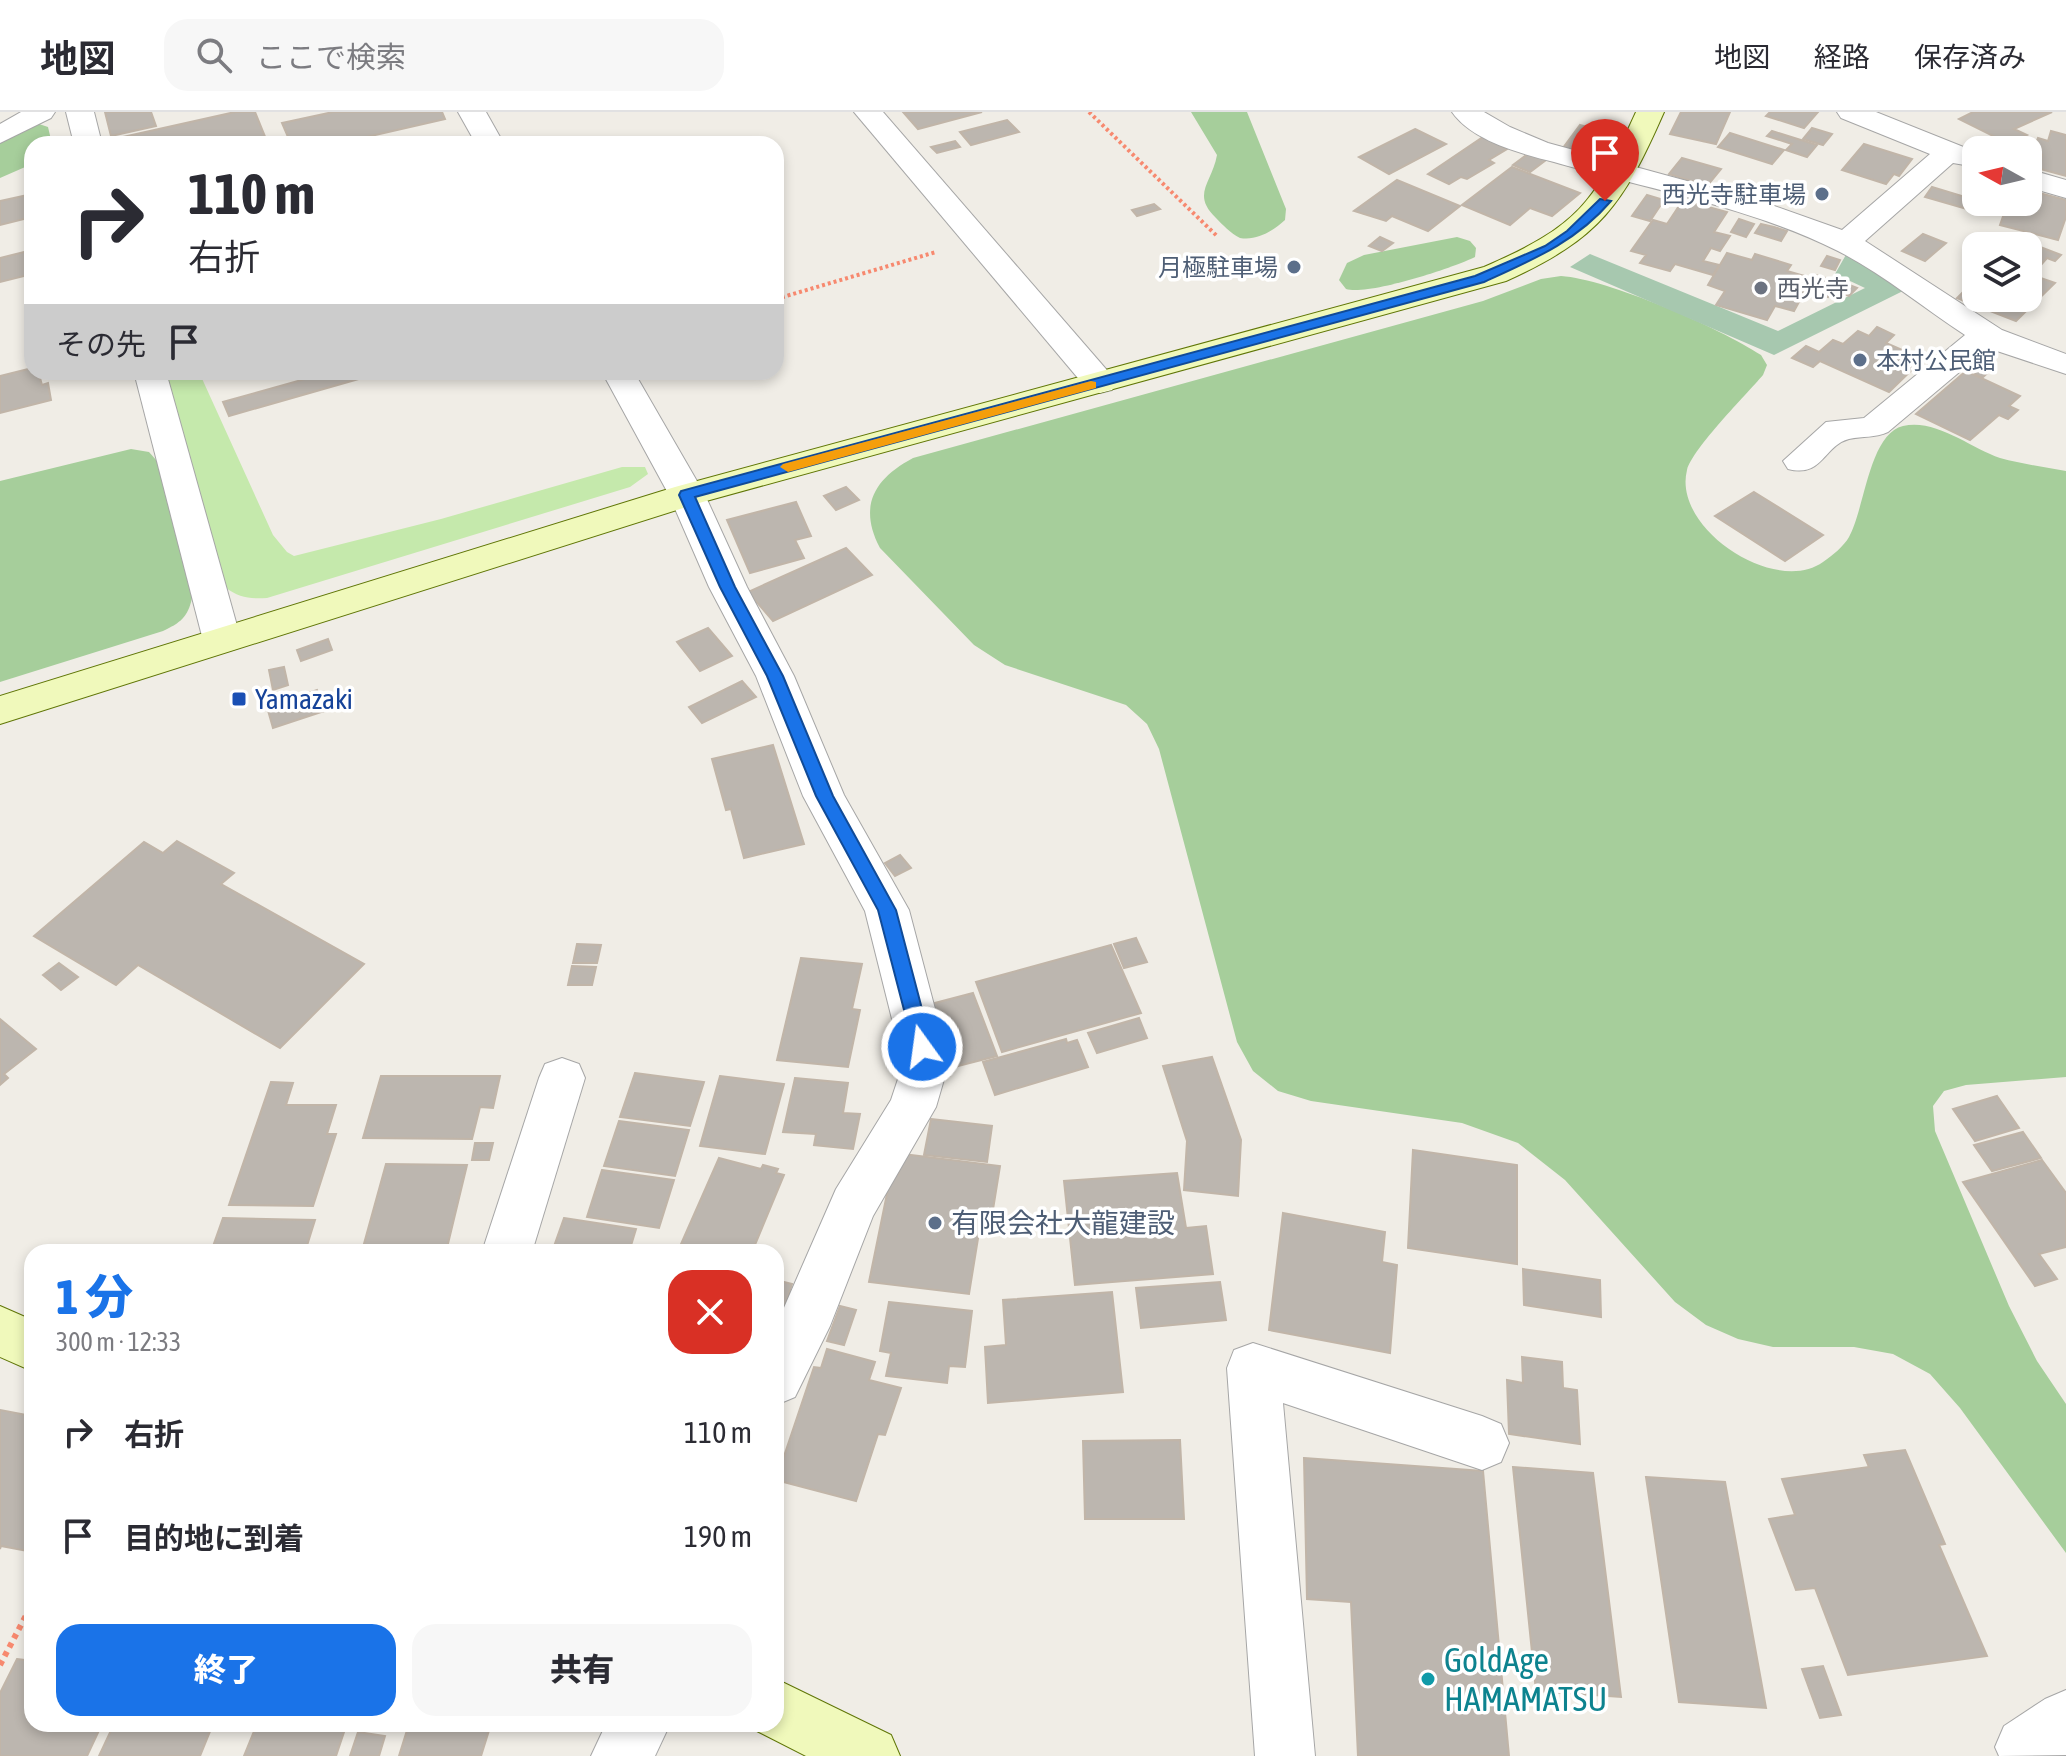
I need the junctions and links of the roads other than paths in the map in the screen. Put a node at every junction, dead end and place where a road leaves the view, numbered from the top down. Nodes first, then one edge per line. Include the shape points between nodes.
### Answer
1 (41, 112) edge
2 (80, 112) edge
3 (472, 112) edge
4 (868, 112) edge
5 (1466, 112) edge
6 (1650, 112) edge
7 (1851, 112) edge
8 (0, 135) edge
9 (86, 136) edge
10 (486, 136) edge
11 (1962, 157) edge
12 (1622, 172) junction
13 (2042, 182) edge
14 (2066, 189) edge
15 (1845, 243) junction
16 (1985, 334) junction
17 (2066, 364) edge
18 (152, 380) edge
19 (622, 380) edge
20 (1100, 383) junction
21 (1800, 461) dead end
22 (687, 495) junction
23 (222, 640) junction
24 (0, 710) edge
25 (562, 1078) dead end
26 (510, 1244) edge
27 (0, 1331) edge
28 (24, 1342) edge
29 (784, 1364) edge
30 (1482, 1443) dead end
31 (784, 1713) edge
32 (2066, 1720) edge
33 (635, 1732) edge
34 (621, 1756) edge
35 (870, 1756) edge
36 (1285, 1756) edge
37 (2029, 1756) edge

1 - 8 street
2 - 9 street
3 - 10 street
4 - 20 street
5 - 12 street via 1519,142
6 - 12 street
7 - 11 street
11 - 15 street
12 - 15 street via 1784,219
12 - 20 street via 1605,201 1571,234 1495,274
13 - 14 street
15 - 16 street via 1906,277
16 - 17 street
16 - 21 street via 1876,425 1838,429
18 - 23 street
19 - 22 street
20 - 22 street
22 - 23 street
22 - 29 street via 775,676 824,796 887,910 922,1047 922,1076 912,1107 853,1205
23 - 24 street
25 - 26 street
27 - 28 street
30 - 36 street via 1253,1368
31 - 35 street
32 - 37 street via 2025,1747
33 - 34 street

